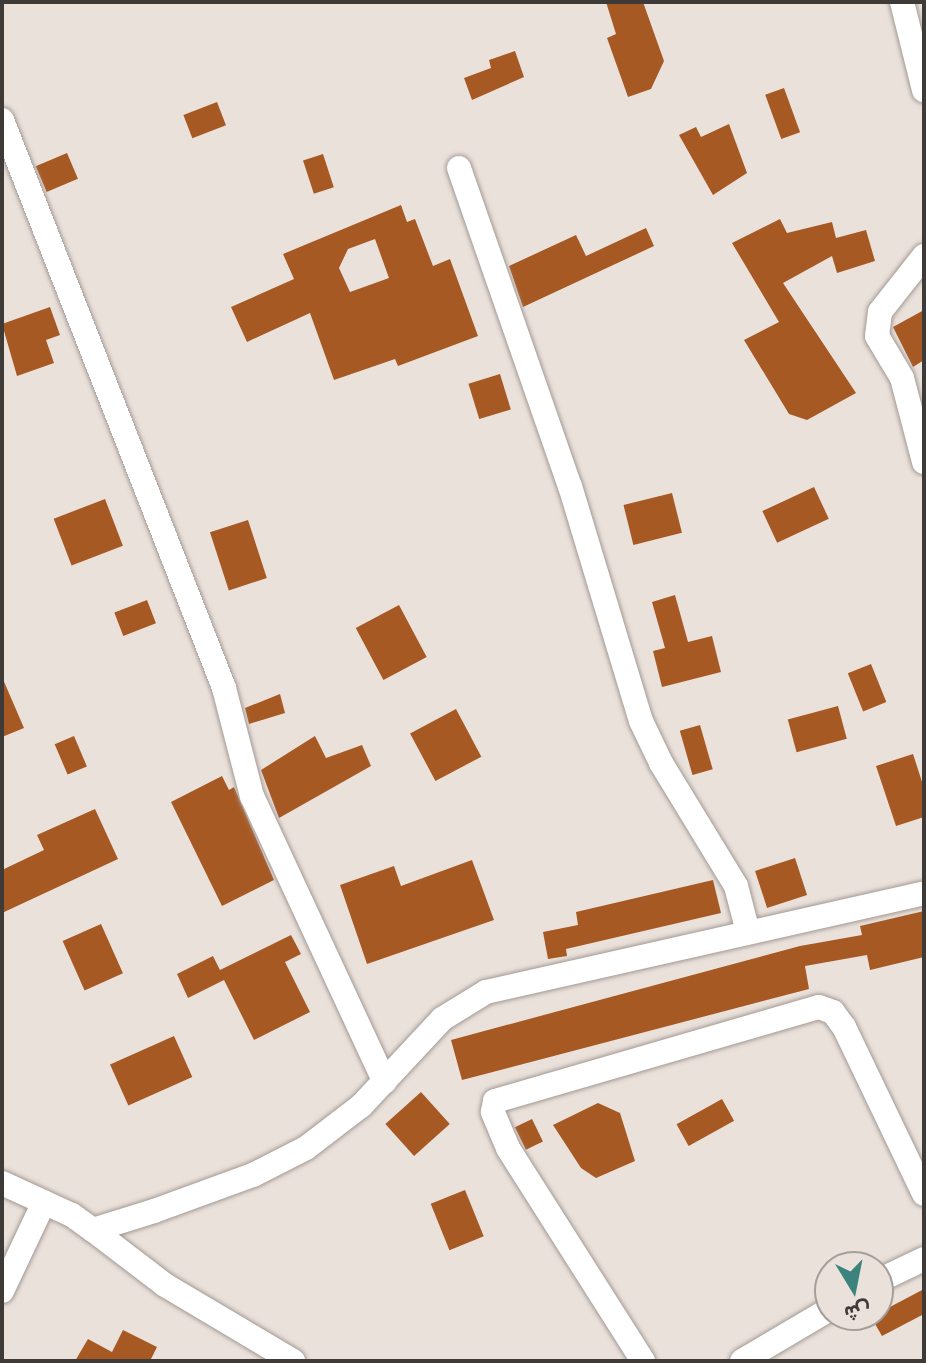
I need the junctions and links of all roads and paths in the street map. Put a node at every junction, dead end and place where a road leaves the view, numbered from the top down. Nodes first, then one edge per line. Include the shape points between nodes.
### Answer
1 (902, 2) edge
2 (924, 90) edge
3 (2, 120) edge
4 (459, 168) dead end
5 (924, 256) edge
6 (924, 462) edge
7 (924, 893) edge
8 (748, 932) junction
9 (385, 1082) junction
10 (2, 1183) edge
11 (924, 1194) edge
12 (44, 1202) junction
13 (93, 1230) junction
14 (924, 1259) edge
15 (894, 1273) edge
16 (2, 1291) edge
17 (814, 1318) edge
18 (293, 1361) edge
19 (643, 1361) edge
20 (742, 1361) edge

1 - 2 street
3 - 9 street via 224,688 252,796
4 - 8 street via 570,486 641,721 736,886
5 - 6 street via 880,312 877,336 902,378
7 - 8 street
8 - 9 street via 486,992 442,1019
9 - 13 street via 306,1148 253,1175
10 - 12 street
11 - 19 street via 844,1027 833,1012 819,1007 495,1101 493,1112 508,1148
12 - 13 street
12 - 16 street
13 - 18 street via 165,1285
14 - 15 street
17 - 20 street

